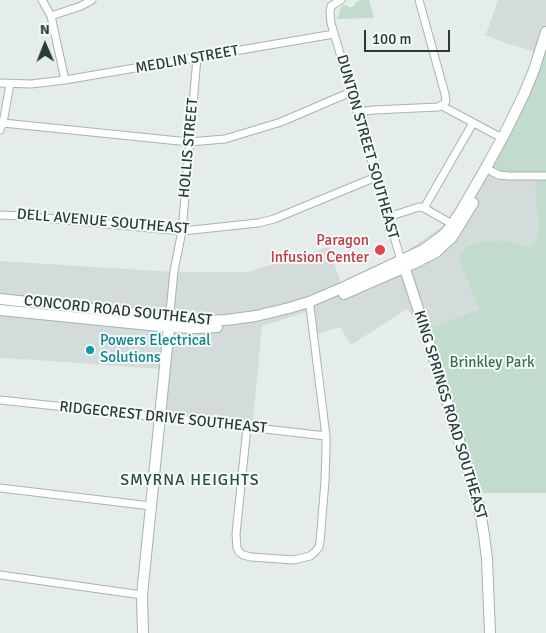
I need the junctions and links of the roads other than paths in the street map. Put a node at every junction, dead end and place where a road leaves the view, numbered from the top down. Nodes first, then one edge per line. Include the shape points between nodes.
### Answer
1 (42, 0) edge
2 (92, 0) edge
3 (341, 0) edge
4 (419, 0) edge
5 (51, 16) junction
6 (546, 32) edge
7 (334, 34) junction
8 (546, 55) edge
9 (197, 58) junction
10 (65, 80) junction
11 (0, 83) edge
12 (10, 84) junction
13 (351, 92) junction
14 (442, 106) junction
15 (357, 112) junction
16 (3, 122) junction
17 (473, 123) junction
18 (0, 130) edge
19 (502, 138) junction
20 (189, 142) junction
21 (491, 172) junction
22 (546, 176) edge
23 (376, 177) junction
24 (424, 208) junction
25 (0, 215) edge
26 (388, 217) junction
27 (452, 224) junction
28 (182, 231) junction
29 (403, 264) junction
30 (0, 299) edge
31 (310, 307) junction
32 (0, 310) edge
33 (169, 322) junction
34 (0, 400) edge
35 (160, 417) junction
36 (247, 427) junction
37 (326, 436) junction
38 (0, 488) edge
39 (151, 506) junction
40 (0, 575) edge
41 (142, 595) junction
42 (143, 633) edge
43 (490, 633) edge

1 - 5 street
2 - 5 street
3 - 7 street via 330,9
4 - 14 street via 445,94 446,101
5 - 10 street
6 - 19 main road, CONCORD ROAD SOUTHEAST via 534,70
7 - 9 street, MEDLIN STREET
7 - 13 street, DUNTON STREET SOUTHEAST
8 - 21 main road, CONCORD ROAD SOUTHEAST via 519,119
9 - 10 street, MEDLIN STREET
9 - 20 street, HOLLIS STREET
10 - 12 street, MEDLIN STREET
11 - 12 street, MEDLIN STREET
12 - 16 street
13 - 15 street, DUNTON STREET SOUTHEAST
13 - 20 street via 281,122 225,139
14 - 15 street
14 - 17 street
15 - 23 street, DUNTON STREET SOUTHEAST
16 - 18 street
16 - 20 street
17 - 19 street
17 - 24 street
19 - 27 main road, CONCORD ROAD SOUTHEAST
20 - 28 street, HOLLIS STREET
21 - 22 street via 509,176
21 - 29 main road, CONCORD ROAD SOUTHEAST via 452,237 422,260
23 - 26 street, DUNTON STREET SOUTHEAST
23 - 28 street, DELL AVENUE SOUTHEAST via 274,219
24 - 26 street
24 - 27 street
25 - 28 street, DELL AVENUE SOUTHEAST
26 - 29 street, DUNTON STREET SOUTHEAST
27 - 29 main road, CONCORD ROAD SOUTHEAST via 433,244
28 - 33 street, HOLLIS STREET
29 - 31 main road, CONCORD ROAD SOUTHEAST
29 - 33 main road, CONCORD ROAD SOUTHEAST via 309,302 273,312 216,321
29 - 43 main road, KING SPRINGS ROAD SOUTHEAST via 479,506 487,559
30 - 33 main road, CONCORD ROAD SOUTHEAST
31 - 33 main road, CONCORD ROAD SOUTHEAST via 244,324 209,327
31 - 37 street
32 - 33 main road, CONCORD ROAD SOUTHEAST
33 - 35 main road
34 - 35 street, RIDGECREST DRIVE SOUTHEAST
35 - 36 street, RIDGECREST DRIVE SOUTHEAST
35 - 39 main road
36 - 37 street, RIDGECREST DRIVE SOUTHEAST
36 - 37 street via 236,542 239,552 251,557 294,560 310,556 319,547
38 - 39 street
39 - 41 main road
40 - 41 street
41 - 42 main road

